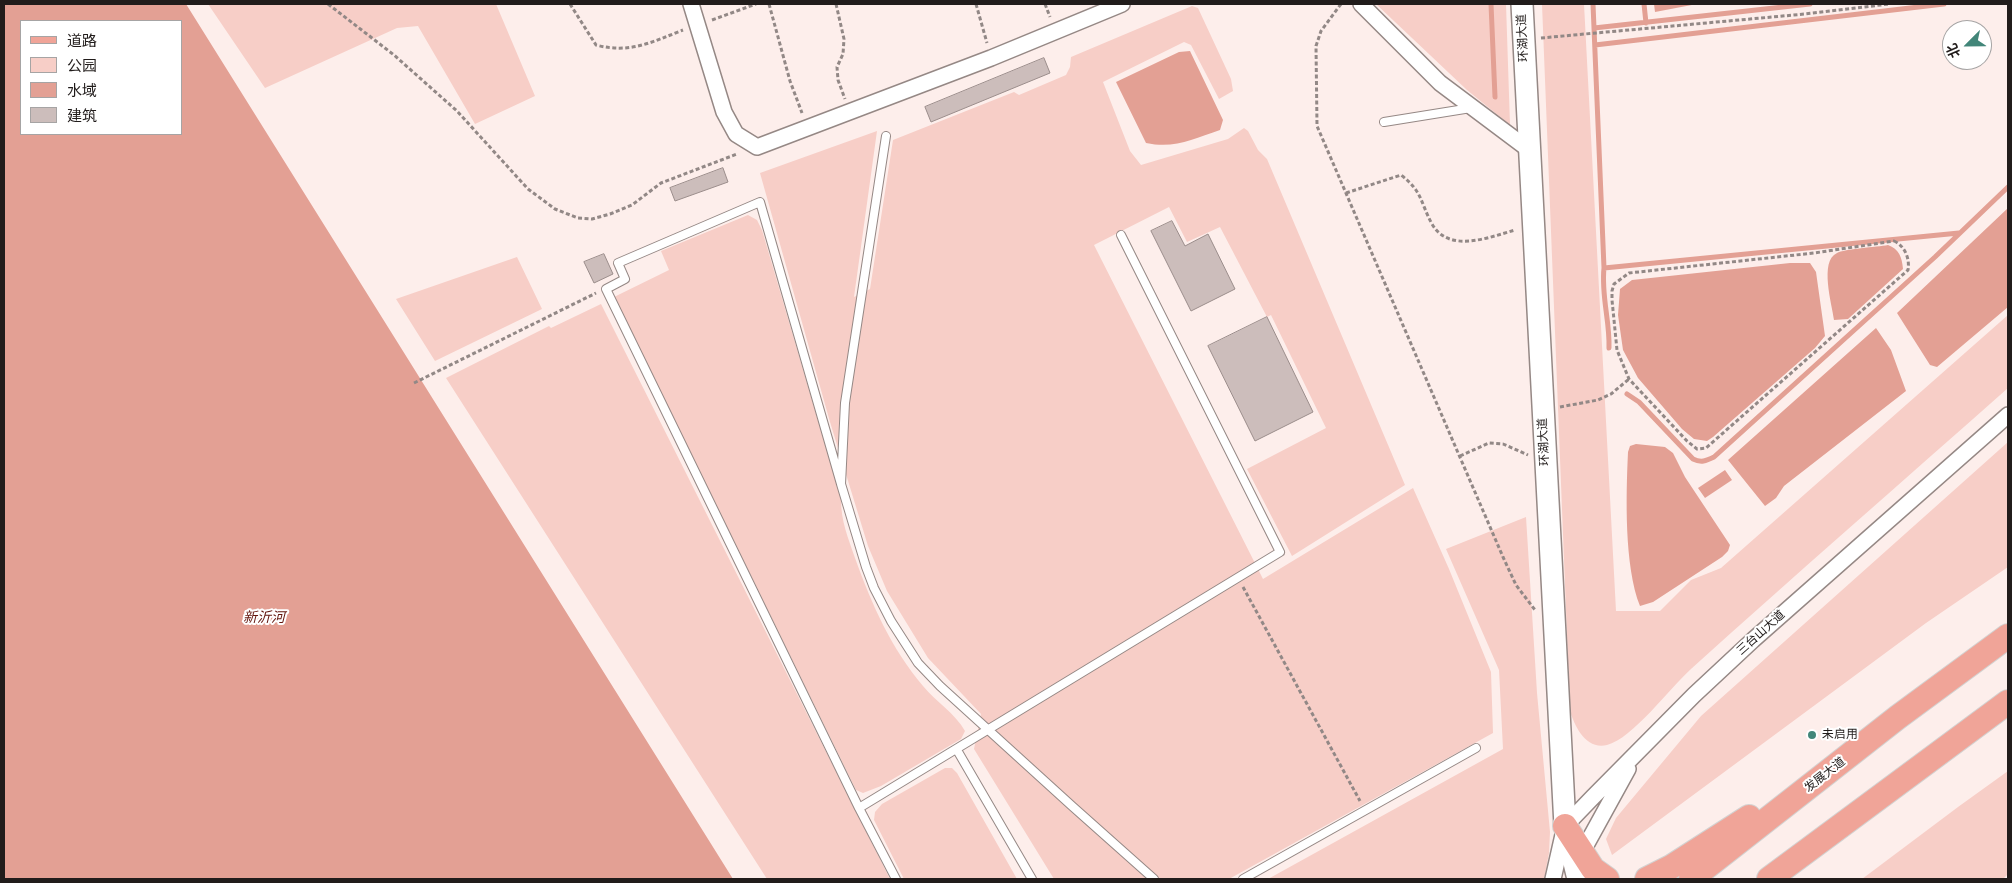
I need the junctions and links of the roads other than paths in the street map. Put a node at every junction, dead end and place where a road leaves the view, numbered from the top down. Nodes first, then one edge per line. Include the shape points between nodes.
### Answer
1 (690, 4) edge
2 (1122, 4) edge
3 (1361, 4) edge
4 (1522, 4) edge
5 (1473, 107) junction
6 (1384, 122) dead end
7 (886, 136) dead end
8 (1528, 149) junction
9 (1121, 235) dead end
10 (2008, 415) edge
11 (841, 484) junction
12 (2008, 636) edge
13 (2008, 702) edge
14 (988, 730) junction
15 (1476, 748) dead end
16 (957, 750) junction
17 (1636, 755) junction
18 (1841, 762) junction
19 (859, 808) junction
20 (1565, 826) junction
21 (1576, 869) edge
22 (896, 879) edge
23 (1032, 879) edge
24 (1154, 879) edge
25 (1243, 879) edge
26 (1553, 879) edge
27 (1608, 879) edge
28 (1647, 879) edge
29 (1691, 879) edge
30 (1769, 879) edge

1 - 2 street via 724,112 736,134 757,147
3 - 5 street via 1440,83
4 - 8 main road, 环湖大道
5 - 6 lane
5 - 8 street
7 - 11 lane via 846,403
8 - 20 main road, 环湖大道
9 - 14 lane via 1280,552
10 - 17 street, 三台山大道 via 1753,640
11 - 14 lane via 874,588 898,634 918,663
11 - 19 lane via 760,202 618,263 625,279 606,289
12 - 18 main road, 发展大道
13 - 30 main road
14 - 16 lane
14 - 24 lane
15 - 25 lane
16 - 19 lane
16 - 23 lane
17 - 20 street, 三台山大道
17 - 21 street
18 - 28 main road
18 - 29 main road, 发展大道
19 - 22 lane
20 - 21 main road
20 - 26 street
21 - 27 main road via 1593,869

